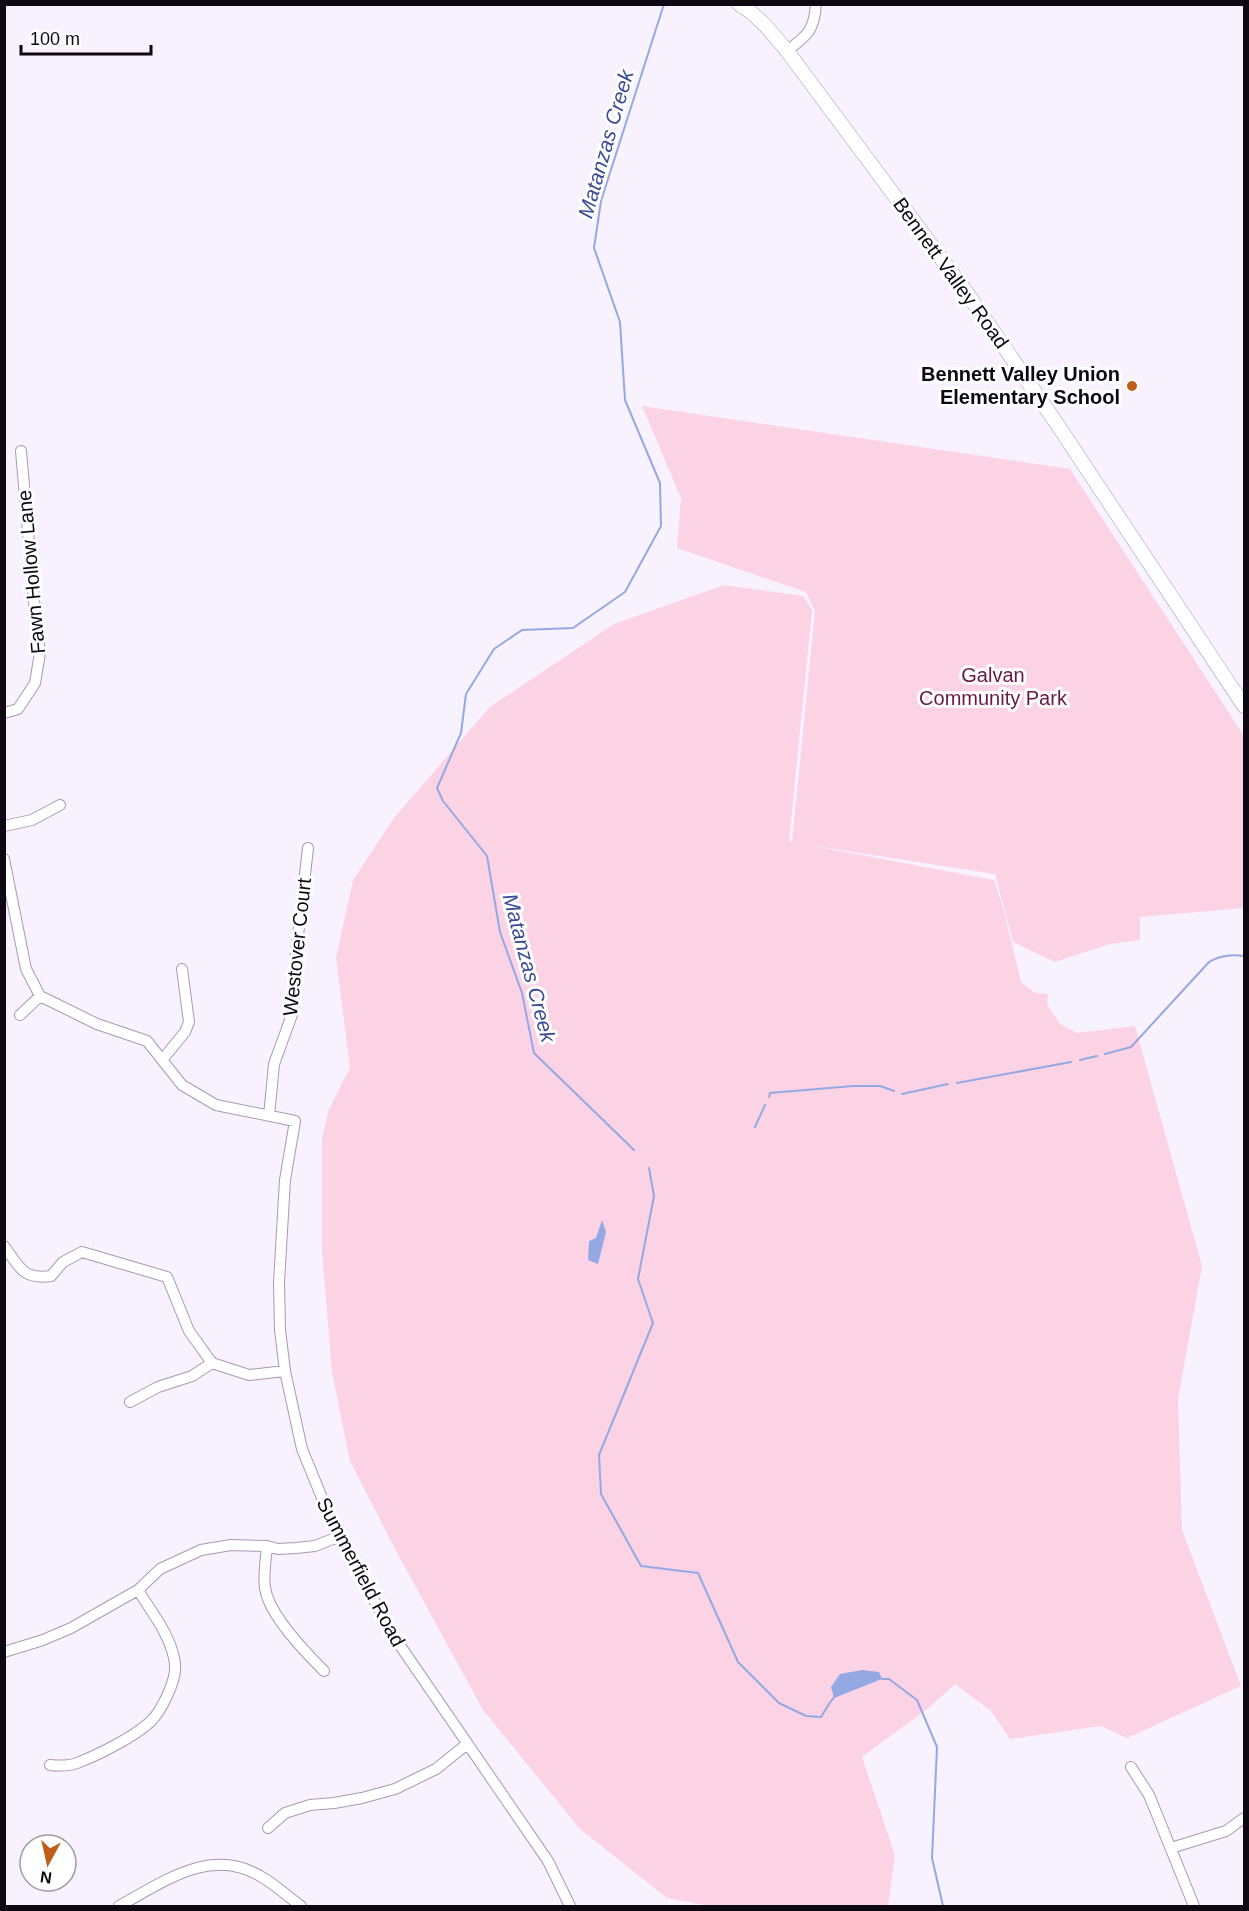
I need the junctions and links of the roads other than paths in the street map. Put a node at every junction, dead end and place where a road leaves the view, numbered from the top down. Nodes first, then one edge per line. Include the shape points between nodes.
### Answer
1 (739, 4) edge
2 (816, 4) edge
3 (787, 51) junction
4 (21, 451) dead end
5 (1245, 706) edge
6 (4, 713) edge
7 (60, 805) dead end
8 (4, 826) edge
9 (308, 848) dead end
10 (4, 859) edge
11 (182, 969) dead end
12 (40, 996) junction
13 (20, 1015) dead end
14 (162, 1060) junction
15 (269, 1116) junction
16 (4, 1246) edge
17 (212, 1363) junction
18 (285, 1371) junction
19 (130, 1402) dead end
20 (338, 1537) junction
21 (267, 1546) junction
22 (138, 1590) junction
23 (4, 1652) edge
24 (324, 1671) dead end
25 (467, 1744) junction
26 (50, 1765) dead end
27 (1131, 1767) dead end
28 (1245, 1818) edge
29 (268, 1828) dead end
30 (1171, 1848) junction
31 (118, 1906) edge
32 (302, 1906) edge
33 (570, 1906) edge
34 (1194, 1906) edge

1 - 3 street, Bennett Valley Road via 766,25
2 - 3 street via 808,34
3 - 5 street, Bennett Valley Road via 967,293
4 - 6 street, Fawn Hollow Lane via 40,653 35,683 18,709
7 - 8 street via 32,820
9 - 15 street, Westover Court via 293,1012 274,1064
10 - 12 street via 26,969
11 - 14 street via 189,1022
12 - 13 street
12 - 14 street via 97,1024 147,1041
14 - 15 street via 182,1085 216,1105
15 - 18 street, Summerfield Road via 295,1121 285,1180 279,1284
16 - 17 street via 19,1269 37,1278 51,1276 63,1262 82,1252 167,1277 189,1331
17 - 18 street via 249,1375
17 - 19 street via 192,1376 158,1387
18 - 20 street, Summerfield Road via 302,1449
20 - 21 street via 315,1546
20 - 25 street, Summerfield Road via 399,1644
21 - 22 street via 231,1545 201,1550 160,1569
21 - 24 street via 265,1588 273,1610
22 - 23 street via 71,1628
22 - 26 street via 166,1635 175,1665 168,1694 151,1722 117,1744 76,1763
25 - 29 street via 436,1769 395,1789 310,1805 285,1813
25 - 33 street, Summerfield Road via 548,1861
27 - 30 street via 1149,1796
28 - 30 street via 1226,1832
30 - 34 street
31 - 32 street via 182,1872 216,1864 260,1875

